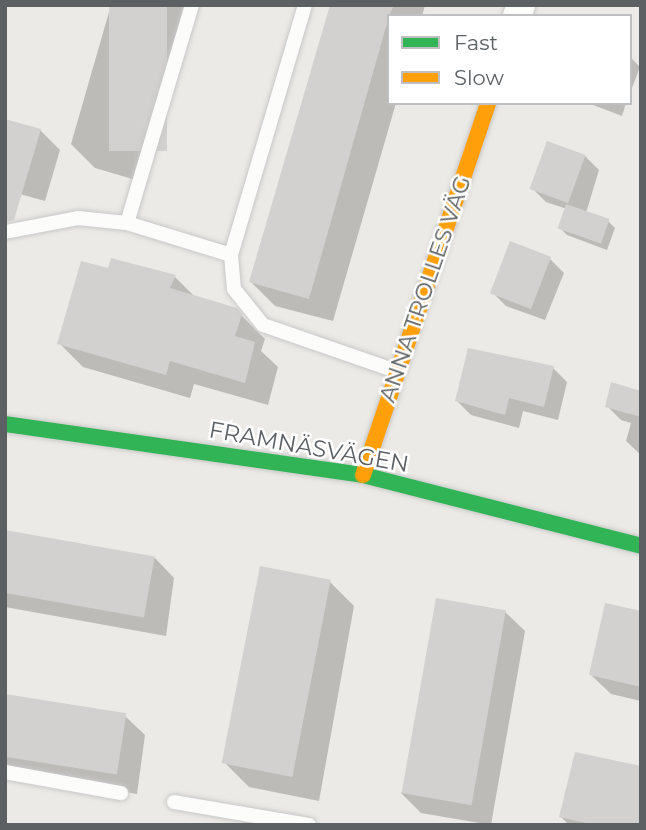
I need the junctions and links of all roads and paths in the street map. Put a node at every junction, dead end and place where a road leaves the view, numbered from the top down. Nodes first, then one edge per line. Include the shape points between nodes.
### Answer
1 (192, 5) edge
2 (305, 5) edge
3 (487, 105) edge
4 (127, 223) junction
5 (5, 232) edge
6 (231, 255) junction
7 (397, 372) junction
8 (5, 424) edge
9 (363, 474) junction
10 (641, 546) edge
11 (5, 772) edge
12 (121, 793) dead end
13 (174, 802) dead end
14 (309, 825) edge

1 - 4 lane
2 - 6 lane
3 - 7 street, ANNA TROLLES VÄG
4 - 5 lane via 78,218
4 - 6 lane
6 - 7 lane via 234,289 263,325
7 - 9 street, ANNA TROLLES VÄG
8 - 9 street, FRAMNÄSVÄGEN
9 - 10 street, FRAMNÄSVÄGEN
11 - 12 lane
13 - 14 lane

